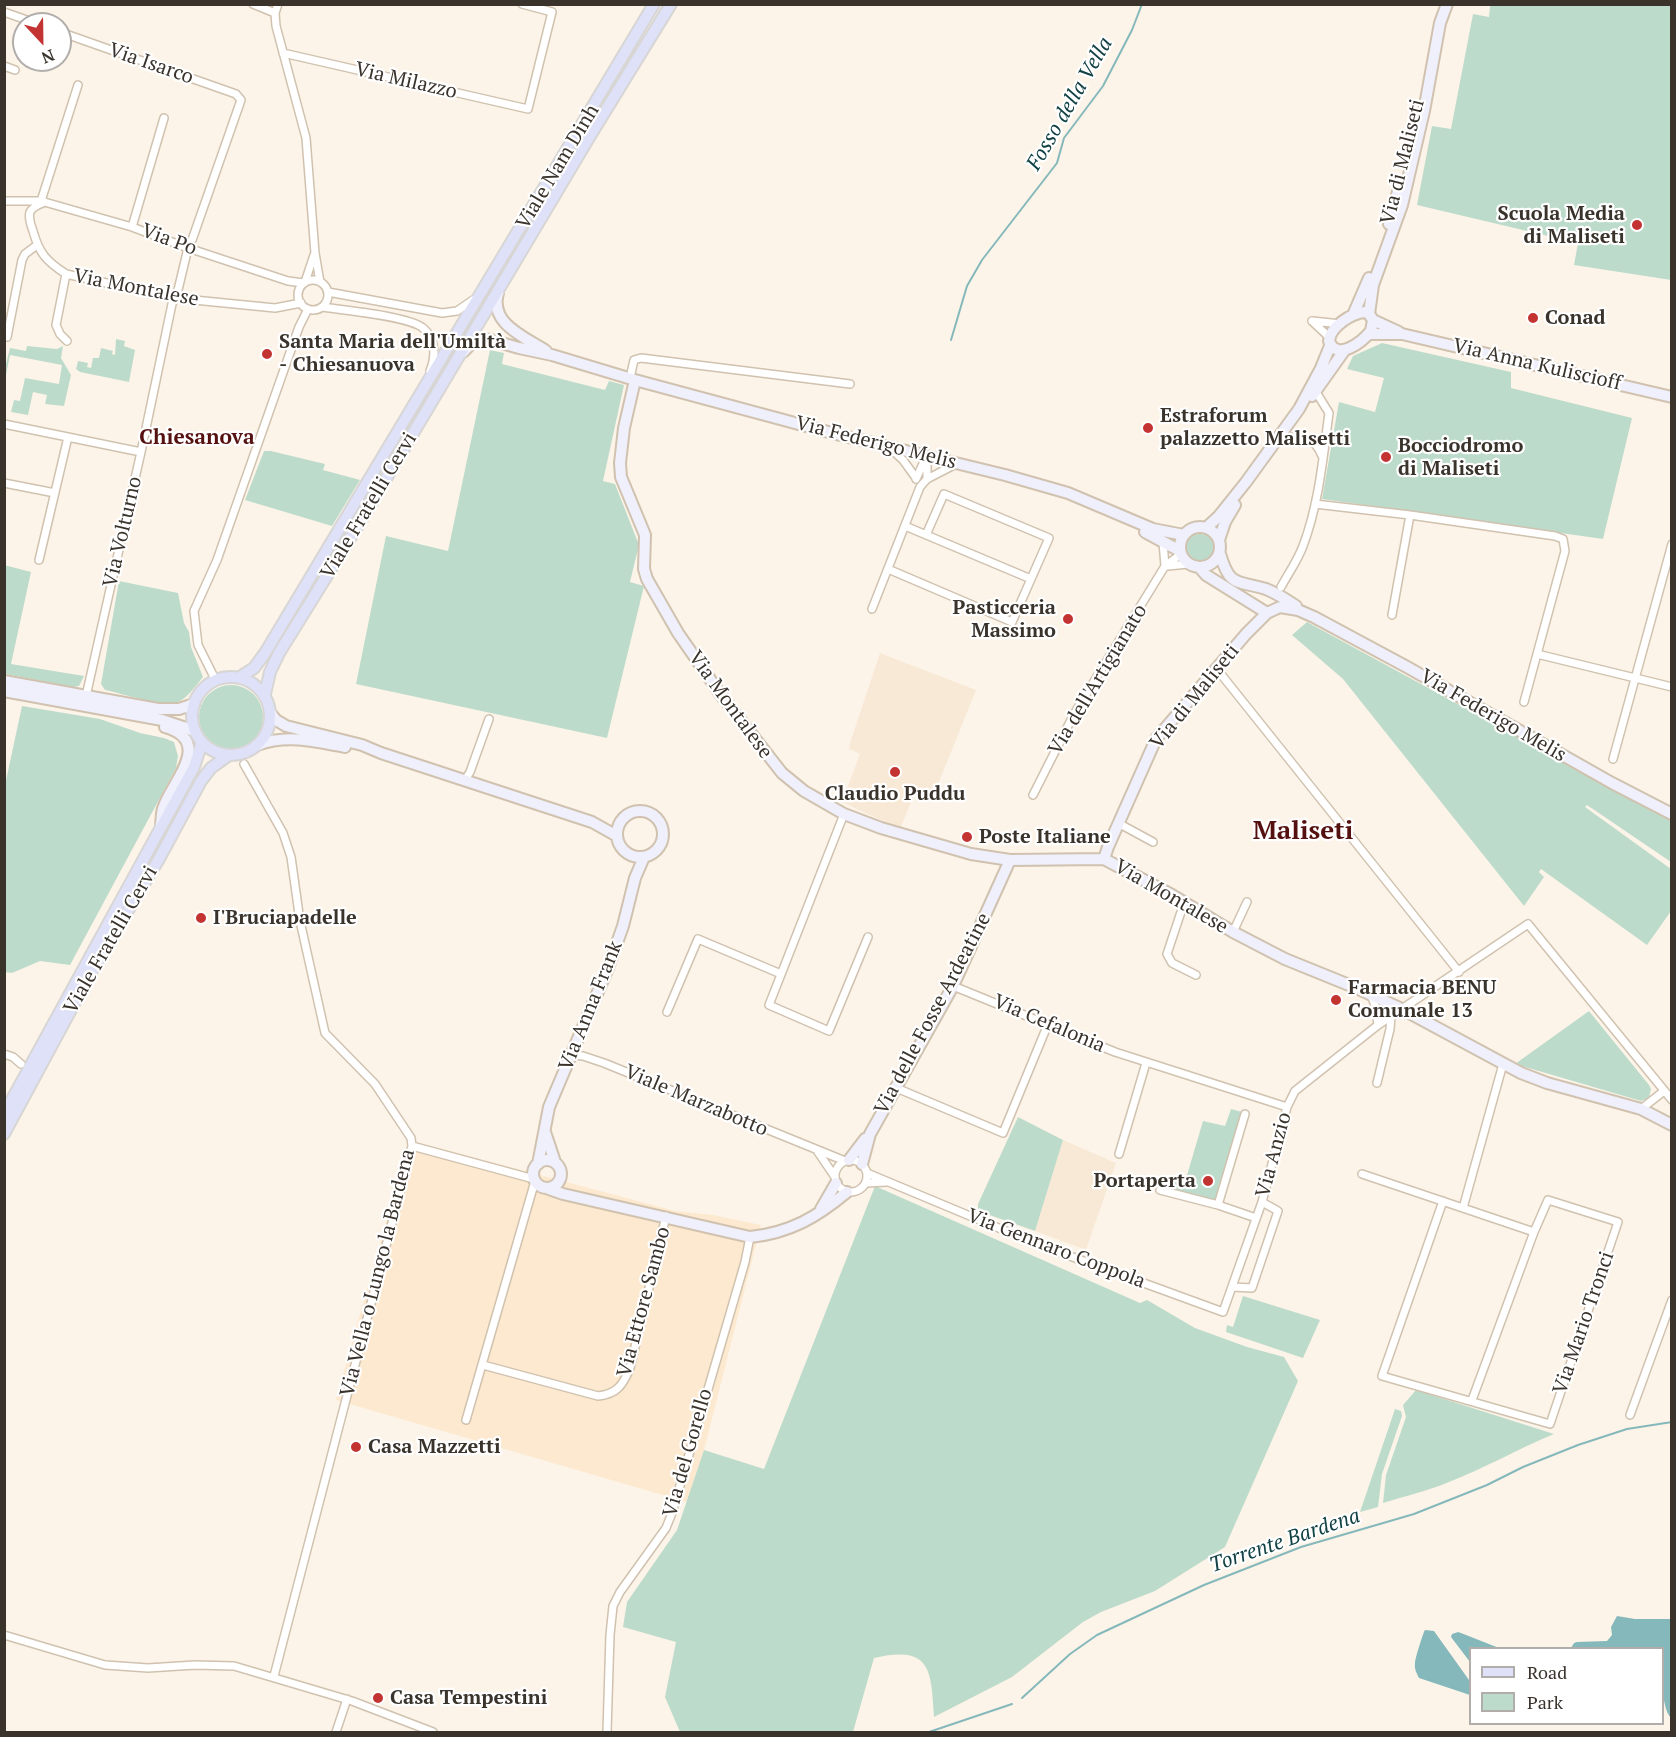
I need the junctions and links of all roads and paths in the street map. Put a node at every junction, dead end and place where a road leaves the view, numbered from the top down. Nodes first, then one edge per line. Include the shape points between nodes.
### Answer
1 (253, 4) edge
2 (278, 4) edge
3 (522, 4) edge
4 (654, 4) edge
5 (671, 4) edge
6 (1437, 4) edge
7 (1447, 4) edge
8 (275, 13) junction
9 (72, 36) edge
10 (283, 52) junction
11 (78, 85) dead end
12 (240, 98) joint
13 (164, 118) dead end
14 (4, 201) edge
15 (43, 201) junction
16 (132, 227) junction
17 (37, 244) junction
18 (188, 248) junction
19 (315, 253) junction
20 (66, 274) junction
21 (320, 282) junction
22 (305, 283) junction
23 (501, 285) junction
24 (483, 290) junction
25 (328, 292) junction
26 (174, 298) junction
27 (301, 303) junction
28 (322, 307) junction
29 (308, 309) junction
30 (1353, 315) junction
31 (1371, 317) junction
32 (480, 321) joint
33 (1341, 324) junction
34 (460, 329) joint
35 (1369, 334) junction
36 (1402, 334) junction
37 (7, 337) dead end
38 (67, 341) dead end
39 (1330, 341) junction
40 (1344, 351) junction
41 (552, 355) junction
42 (458, 357) junction
43 (632, 379) junction
44 (427, 383) junction
45 (850, 384) dead end
46 (1316, 392) junction
47 (1671, 397) edge
48 (1299, 409) junction
49 (4, 424) edge
50 (68, 437) junction
51 (1277, 439) junction
52 (887, 446) junction
53 (141, 452) junction
54 (927, 455) junction
55 (1323, 458) junction
56 (959, 463) junction
57 (916, 478) junction
58 (927, 479) junction
59 (1246, 482) junction
60 (4, 483) edge
61 (920, 487) junction
62 (55, 493) junction
63 (1315, 504) junction
64 (1115, 512) junction
65 (1410, 515) junction
66 (904, 526) junction
67 (1206, 528) junction
68 (927, 535) junction
69 (1184, 535) junction
70 (1219, 540) junction
71 (1163, 542) junction
72 (1671, 544) edge
73 (1181, 552) junction
74 (1220, 554) junction
75 (39, 560) dead end
76 (1165, 566) junction
77 (1194, 566) junction
78 (888, 569) junction
79 (1031, 579) junction
80 (1277, 590) junction
81 (872, 609) dead end
82 (1266, 611) junction
83 (1392, 615) dead end
84 (1314, 617) junction
85 (1538, 654) junction
86 (1216, 668) junction
87 (240, 677) junction
88 (1635, 677) junction
89 (216, 679) junction
90 (4, 681) edge
91 (1671, 687) edge
92 (4, 691) edge
93 (265, 694) junction
94 (86, 696) junction
95 (1524, 702) dead end
96 (194, 704) junction
97 (117, 712) junction
98 (271, 714) junction
99 (489, 719) dead end
100 (195, 730) junction
101 (202, 742) junction
102 (257, 745) junction
103 (381, 753) junction
104 (229, 755) junction
105 (1614, 759) dead end
106 (243, 764) dead end
107 (465, 780) junction
108 (1033, 795) dead end
109 (844, 814) junction
110 (1671, 814) edge
111 (621, 821) junction
112 (592, 822) junction
113 (1118, 823) junction
114 (161, 825) junction
115 (617, 836) junction
116 (1153, 842) dead end
117 (629, 854) junction
118 (644, 856) junction
119 (1104, 859) junction
120 (1010, 860) junction
121 (635, 878) junction
122 (1247, 902) dead end
123 (1184, 903) junction
124 (1233, 932) junction
125 (868, 938) dead end
126 (1459, 972) junction
127 (781, 974) junction
128 (1196, 975) dead end
129 (953, 986) junction
130 (1371, 995) junction
131 (1402, 1009) junction
132 (667, 1012) dead end
133 (1390, 1016) junction
134 (1048, 1024) junction
135 (1378, 1025) junction
136 (4, 1053) edge
137 (572, 1055) junction
138 (1146, 1063) junction
139 (21, 1064) dead end
140 (1503, 1064) junction
141 (1377, 1083) dead end
142 (894, 1087) junction
143 (1664, 1091) junction
144 (1671, 1100) edge
145 (1287, 1107) junction
146 (1641, 1109) junction
147 (4, 1114) edge
148 (1245, 1114) dead end
149 (1671, 1125) edge
150 (545, 1131) junction
151 (4, 1134) edge
152 (870, 1134) junction
153 (412, 1146) junction
154 (818, 1152) junction
155 (1119, 1154) dead end
156 (847, 1161) junction
157 (555, 1162) junction
158 (864, 1168) junction
159 (562, 1174) junction
160 (1362, 1174) dead end
161 (535, 1179) junction
162 (836, 1181) junction
163 (890, 1182) junction
164 (866, 1183) junction
165 (1160, 1190) dead end
166 (848, 1192) junction
167 (583, 1197) junction
168 (1443, 1201) junction
169 (1262, 1202) junction
170 (1218, 1205) junction
171 (1463, 1208) junction
172 (819, 1212) junction
173 (666, 1216) junction
174 (1256, 1218) junction
175 (1534, 1232) junction
176 (750, 1237) junction
177 (1232, 1287) junction
178 (1671, 1300) edge
179 (1223, 1312) joint
180 (1663, 1322) junction
181 (1671, 1325) edge
182 (483, 1365) junction
183 (1472, 1400) junction
184 (1630, 1415) dead end
185 (466, 1420) dead end
186 (4, 1635) edge
187 (274, 1676) junction
188 (347, 1699) junction
189 (336, 1732) edge
190 (434, 1732) edge
191 (607, 1732) edge

1 - 8 street
2 - 8 street
3 - 10 street, Via Milazzo via 552,12 528,109
4 - 24 main road, Viale Nam Dinh
5 - 23 main road, Viale Nam Dinh
6 - 30 street, Via di Maliseti via 1399,189
7 - 31 street, Via di Maliseti via 1402,205 1373,285
8 - 10 street
9 - 12 street, Via Isarco
10 - 19 street via 306,138
11 - 15 street
12 - 18 street, Via Volturno
13 - 16 street
14 - 15 street, Via Po
15 - 16 street, Via Po
15 - 17 street, Via Montalese via 30,213
16 - 18 street, Via Po
17 - 20 street, Via Montalese via 47,260
17 - 37 street via 22,260
18 - 22 street, Via Po
18 - 26 street, Via Volturno
19 - 21 street
19 - 22 street
20 - 26 street, Via Montalese
20 - 38 street via 56,325
21 - 22 street
21 - 25 street
22 - 27 street via 298,294
23 - 32 main road, Viale Nam Dinh
23 - 41 street via 496,307 503,321
24 - 25 street via 464,308 447,313
24 - 34 main road, Viale Nam Dinh
25 - 28 street
26 - 27 street, Via Montalese via 275,308
26 - 53 street, Via Volturno
27 - 29 street
28 - 29 street
28 - 44 street via 363,312 422,327 435,350
29 - 89 street via 218,560 194,610 198,645
30 - 31 street via 1365,312
30 - 33 street, Via di Maliseti
31 - 35 street, Via di Maliseti
31 - 36 street
32 - 42 main road, Viale Fratelli Cervi
33 - 39 street, Via di Maliseti via 1334,329
33 - 39 street via 1312,321
34 - 44 main road, Viale Fratelli Cervi
35 - 36 street
35 - 40 street, Via di Maliseti
36 - 47 street, Via Anna Kuliscioff
39 - 40 street via 1338,351
39 - 48 street, Via di Maliseti via 1321,368
40 - 46 street, Via di Maliseti
41 - 42 street via 481,339
41 - 43 street
42 - 93 main road, Viale Fratelli Cervi via 279,653
43 - 45 street via 634,360 641,358
43 - 52 street, Via Federigo Melis
43 - 109 street, Via Montalese via 621,477 645,536 647,579 705,673 775,766 804,791
44 - 87 main road, Viale Fratelli Cervi via 258,663
46 - 48 street, Via di Maliseti
46 - 55 street via 1329,413
48 - 51 street, Via di Maliseti
49 - 50 street
50 - 53 street
50 - 62 street
51 - 55 street via 1310,440
51 - 59 street, Via di Maliseti
52 - 54 street, Via Federigo Melis
52 - 57 street
53 - 94 street, Via Volturno
54 - 56 street, Via Federigo Melis
54 - 57 street
54 - 58 street
55 - 63 street
56 - 58 street
56 - 64 street, Via Federigo Melis via 1068,493
57 - 61 street
58 - 61 street
59 - 67 street, Via di Maliseti
59 - 70 street, Via di Maliseti via 1224,522
60 - 62 street
61 - 66 street
62 - 75 street
63 - 65 street
63 - 80 street via 1303,547
64 - 69 street, Via Federigo Melis via 1153,530
64 - 71 street, Via Federigo Melis
65 - 83 street
65 - 85 street via 1563,539 1565,551
66 - 68 street
66 - 78 street
67 - 69 street, Via Federigo Melis via 1194,528
67 - 70 street
68 - 79 street
68 - 79 street via 944,494 1049,538
69 - 73 street
70 - 74 street, Via Federigo Melis
71 - 73 street, Via Federigo Melis
71 - 76 street
72 - 88 street
73 - 76 street, Via dell'Artigianato
73 - 77 street, Via Federigo Melis
74 - 77 street via 1211,564
74 - 80 street, Via Federigo Melis via 1231,578
76 - 77 street
76 - 108 street, Via dell'Artigianato via 1074,714
77 - 82 street, Via Federigo Melis
78 - 79 street via 1012,622
78 - 81 street
80 - 82 street via 1276,602
80 - 84 street, Via Federigo Melis
82 - 84 street, Via Federigo Melis via 1287,607
82 - 86 street, Via di Maliseti
84 - 110 street, Via Federigo Melis
85 - 88 street
85 - 95 street
86 - 113 street, Via di Maliseti via 1156,739
86 - 126 street
87 - 89 main road
87 - 93 main road
88 - 91 street
88 - 105 street
89 - 96 main road via 202,689
90 - 94 street
92 - 97 street
93 - 98 main road
94 - 96 street via 170,710
96 - 100 main road
97 - 100 street
97 - 114 street via 139,722 173,729 188,746 188,760 164,805
98 - 102 main road via 269,728
98 - 103 street via 286,726
99 - 107 street
100 - 101 main road
101 - 104 main road
101 - 114 main road, Viale Fratelli Cervi via 194,767
102 - 103 street via 287,738
102 - 104 main road, Viale Fratelli Cervi via 247,752
103 - 107 street
104 - 151 main road, Viale Fratelli Cervi via 201,781
106 - 153 street, Via Vella o Lungo la Bardena via 283,833 291,857 300,921 325,1033 375,1084 411,1138
107 - 112 street
109 - 120 street, Via Montalese via 971,854
109 - 127 street
111 - 112 street
111 - 115 street
111 - 118 street via 640,811 659,822 661,843
112 - 115 street
113 - 116 street
113 - 119 street, Via di Maliseti
114 - 147 main road, Viale Fratelli Cervi
115 - 117 street
117 - 118 street
117 - 121 street
118 - 121 street, Via Anna Frank
119 - 120 street, Via Montalese
119 - 123 street, Via Montalese
120 - 129 street, Via delle Fosse Ardeatine
121 - 137 street, Via Anna Frank via 623,926
122 - 124 street
123 - 124 street, Via Montalese
123 - 128 street via 1167,954 1172,963
124 - 130 street, Via Montalese
125 - 127 street via 829,1031 769,1005
126 - 131 street, Via Anzio
126 - 143 street, Via Anzio via 1528,924
127 - 132 street via 698,939
129 - 134 street, Via Cefalonia
129 - 142 street, Via delle Fosse Ardeatine
130 - 131 street, Via Montalese
130 - 135 street
131 - 133 street, Via Anzio
131 - 140 street, Via Montalese
133 - 135 street, Via Anzio
133 - 141 street
134 - 138 street, Via Cefalonia
134 - 142 street via 1003,1133
135 - 145 street, Via Anzio via 1301,1085
136 - 139 street
137 - 150 street, Via Anna Frank via 549,1107
137 - 154 street, Viale Marzabotto via 604,1063
138 - 145 street, Via Cefalonia
138 - 155 street
140 - 146 street, Via Montalese via 1547,1083
140 - 171 street
142 - 152 street, Via delle Fosse Ardeatine
143 - 144 street
143 - 146 street
145 - 169 street, Via Anzio
146 - 149 street, Via Montalese
148 - 170 street
150 - 157 street
150 - 161 street, Via Anna Frank
152 - 156 street, Via delle Fosse Ardeatine
152 - 158 street, Via delle Fosse Ardeatine
153 - 161 street
153 - 187 street, Via Vella o Lungo la Bardena
154 - 156 street, Viale Marzabotto
154 - 162 street
156 - 158 street
156 - 162 street via 836,1170
157 - 159 street
157 - 161 street via 546,1160
158 - 163 street, Via Gennaro Coppola
158 - 164 street
159 - 161 street via 555,1186
159 - 167 street
160 - 168 street
161 - 167 street via 563,1194
161 - 182 street
162 - 166 street
162 - 172 street
163 - 164 street, Via Gennaro Coppola
163 - 179 street, Via Gennaro Coppola via 1037,1244
164 - 166 street via 860,1190
165 - 170 street
166 - 172 street
167 - 173 street
168 - 171 street
168 - 183 street via 1382,1376
169 - 174 street, Via Anzio
169 - 177 street via 1278,1211 1252,1288
170 - 174 street
171 - 175 street
172 - 176 street via 790,1229
173 - 176 street
173 - 182 street, Via Ettore Sambo via 630,1368 617,1390 598,1396
174 - 177 street, Via Anzio
175 - 183 street
175 - 183 street, Via Mario Tronci via 1548,1200 1618,1222 1550,1424
176 - 191 street, Via del Gorello via 672,1513 613,1606
177 - 179 street, Via Anzio
178 - 180 street
180 - 181 street
180 - 184 street
182 - 185 street
186 - 187 street via 105,1665 234,1666
187 - 188 street
188 - 189 street
188 - 190 street

